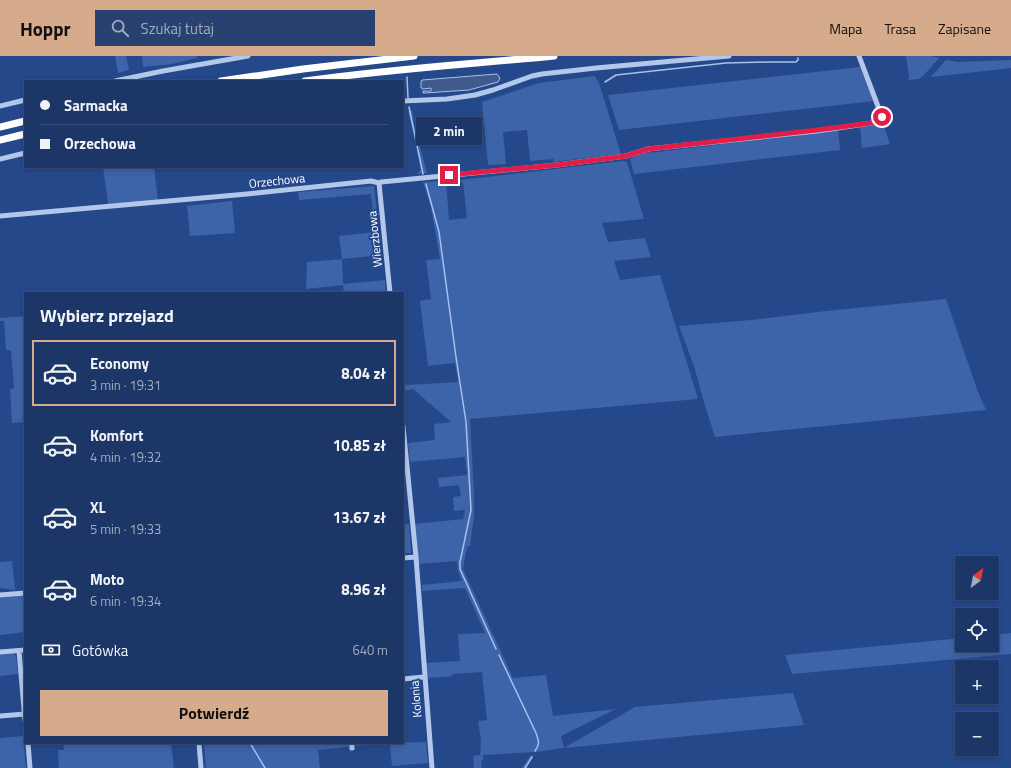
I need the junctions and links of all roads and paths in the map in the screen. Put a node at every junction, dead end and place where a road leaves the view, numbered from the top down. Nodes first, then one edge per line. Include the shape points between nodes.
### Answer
1 (248, 56) edge
2 (414, 56) edge
3 (554, 56) edge
4 (729, 56) edge
5 (859, 56) edge
6 (120, 80) edge
7 (228, 80) edge
8 (312, 80) edge
9 (24, 100) edge
10 (404, 101) edge
11 (0, 106) edge
12 (24, 121) edge
13 (0, 127) edge
14 (24, 134) edge
15 (0, 140) edge
16 (24, 153) edge
17 (0, 159) edge
18 (379, 183) junction
19 (0, 216) edge
20 (390, 292) edge
21 (404, 436) edge
22 (416, 557) junction
23 (404, 558) edge
24 (24, 593) edge
25 (0, 595) edge
26 (24, 650) edge
27 (19, 651) junction
28 (0, 652) edge
29 (424, 677) junction
30 (404, 679) edge
31 (24, 705) edge
32 (0, 716) edge
33 (24, 716) edge
34 (28, 744) edge
35 (199, 744) edge
36 (30, 768) edge
37 (201, 768) edge
38 (432, 768) edge

1 - 6 street
2 - 7 highway
3 - 8 highway
4 - 10 street via 542,74 475,95
5 - 18 street, Orzechowa via 882,117 879,122 648,149 626,156 557,165
9 - 11 street
12 - 13 highway
14 - 15 highway
16 - 17 street
18 - 19 street, Orzechowa via 371,181
18 - 20 street, Wierzbowa
21 - 22 street
22 - 23 street
22 - 29 street, Kolonia
24 - 25 street
26 - 27 street
27 - 28 street
27 - 31 street
29 - 30 street
29 - 38 street, Kolonia
32 - 33 street
34 - 36 street
35 - 37 street

